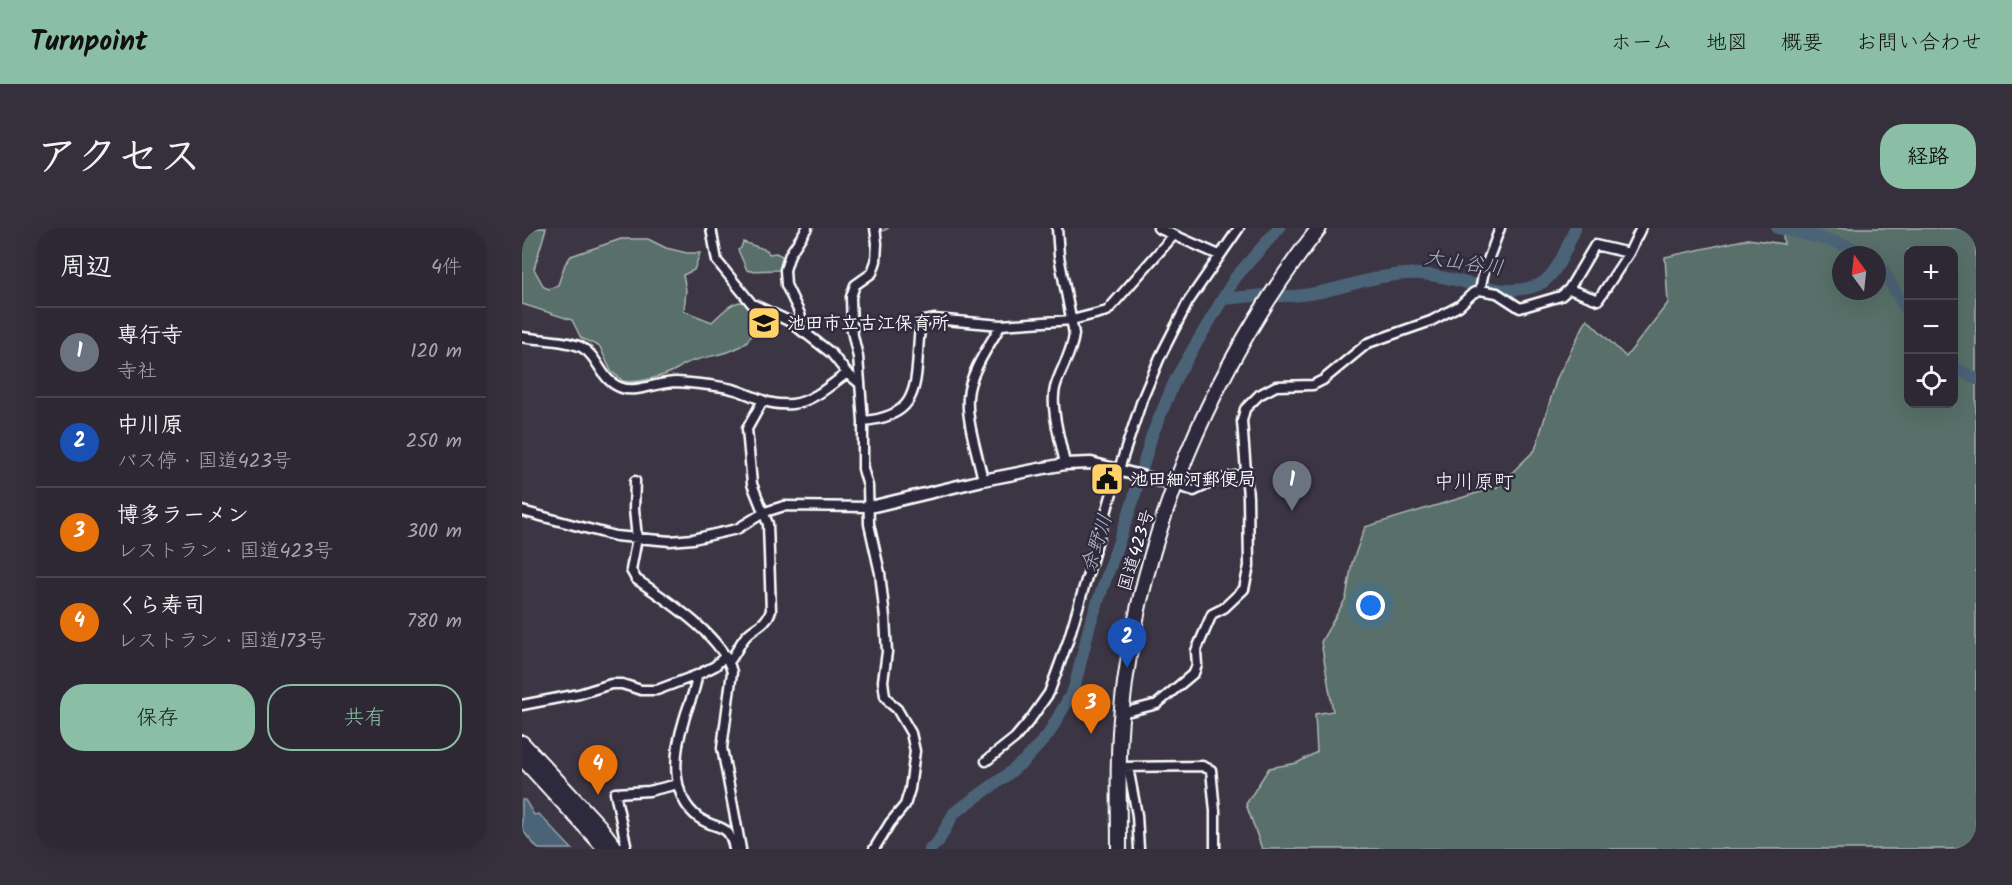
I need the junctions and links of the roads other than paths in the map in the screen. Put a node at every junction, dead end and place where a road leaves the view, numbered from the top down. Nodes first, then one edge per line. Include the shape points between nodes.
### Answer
1 (711, 228) edge
2 (807, 228) edge
3 (875, 228) edge
4 (1057, 228) edge
5 (1158, 228) edge
6 (1239, 228) edge
7 (1319, 228) edge
8 (1500, 228) edge
9 (1641, 228) edge
10 (1174, 235) junction
11 (1629, 253) junction
12 (1219, 255) junction
13 (1569, 289) junction
14 (1480, 290) junction
15 (1072, 320) junction
16 (1000, 324) junction
17 (804, 332) junction
18 (522, 337) edge
19 (847, 373) junction
20 (859, 384) junction
21 (762, 402) junction
22 (863, 421) junction
23 (1065, 464) junction
24 (1121, 469) junction
25 (1246, 470) junction
26 (983, 480) junction
27 (635, 481) dead end
28 (1170, 483) junction
29 (870, 507) junction
30 (522, 511) edge
31 (765, 512) junction
32 (637, 538) junction
33 (727, 659) junction
34 (698, 675) junction
35 (522, 705) edge
36 (1122, 710) junction
37 (522, 743) edge
38 (522, 758) edge
39 (986, 761) dead end
40 (1124, 767) junction
41 (678, 784) junction
42 (735, 838) junction
43 (606, 849) edge
44 (618, 849) edge
45 (734, 849) edge
46 (741, 849) edge
47 (874, 849) edge
48 (1119, 849) edge
49 (1139, 849) edge
50 (1215, 849) edge

1 - 17 street via 717,261 752,304 791,321
2 - 17 street via 785,270 786,285
3 - 20 street via 876,261 872,273 855,285 851,297
4 - 15 street
5 - 10 street
6 - 12 street
7 - 28 highway, 国道423号 via 1256,318
8 - 14 street
9 - 11 street
10 - 12 street
10 - 15 street via 1114,306
11 - 13 street via 1595,244
11 - 13 street via 1598,300
12 - 24 street via 1188,302 1160,357
13 - 14 street via 1561,296 1520,308 1497,293
14 - 25 street via 1431,321 1368,343 1313,385 1276,386 1259,395 1245,409
15 - 16 street
15 - 23 street via 1073,346 1055,388 1054,404
16 - 22 street via 924,321 920,328 917,377 908,402 898,413 883,420
16 - 26 street via 968,395
17 - 19 street via 831,353
18 - 21 street via 580,347 594,358 606,379 629,390 674,382 738,390
19 - 20 street
19 - 21 street via 809,399 794,404
20 - 22 street
21 - 31 street via 747,429 749,473
22 - 29 street via 863,470
23 - 24 street via 1091,463
23 - 26 street
24 - 28 street
24 - 39 street via 1049,693 1015,738
25 - 28 street via 1194,491
25 - 36 street via 1249,566 1244,589 1212,614 1196,651 1194,674 1157,704
26 - 29 street
27 - 32 street
28 - 36 highway, 国道423号 via 1140,596
29 - 31 street via 784,506
29 - 47 street via 869,524 885,618 885,696 911,733 915,751 905,805
30 - 32 street via 615,536
31 - 32 street via 737,529 693,539
31 - 33 street via 771,611 768,619 743,638 737,653
32 - 33 street via 631,570 636,579 700,627
33 - 34 street
33 - 42 street via 732,672 722,748
34 - 35 street via 657,690 611,684
34 - 41 street via 679,737
36 - 40 highway, 国道423号
37 - 44 highway
38 - 43 highway
40 - 48 highway, 国道423号
40 - 49 street via 1137,815
40 - 50 street via 1202,766 1211,770
41 - 42 street via 688,809
41 - 44 street via 615,793 626,844
42 - 45 street
42 - 46 street

